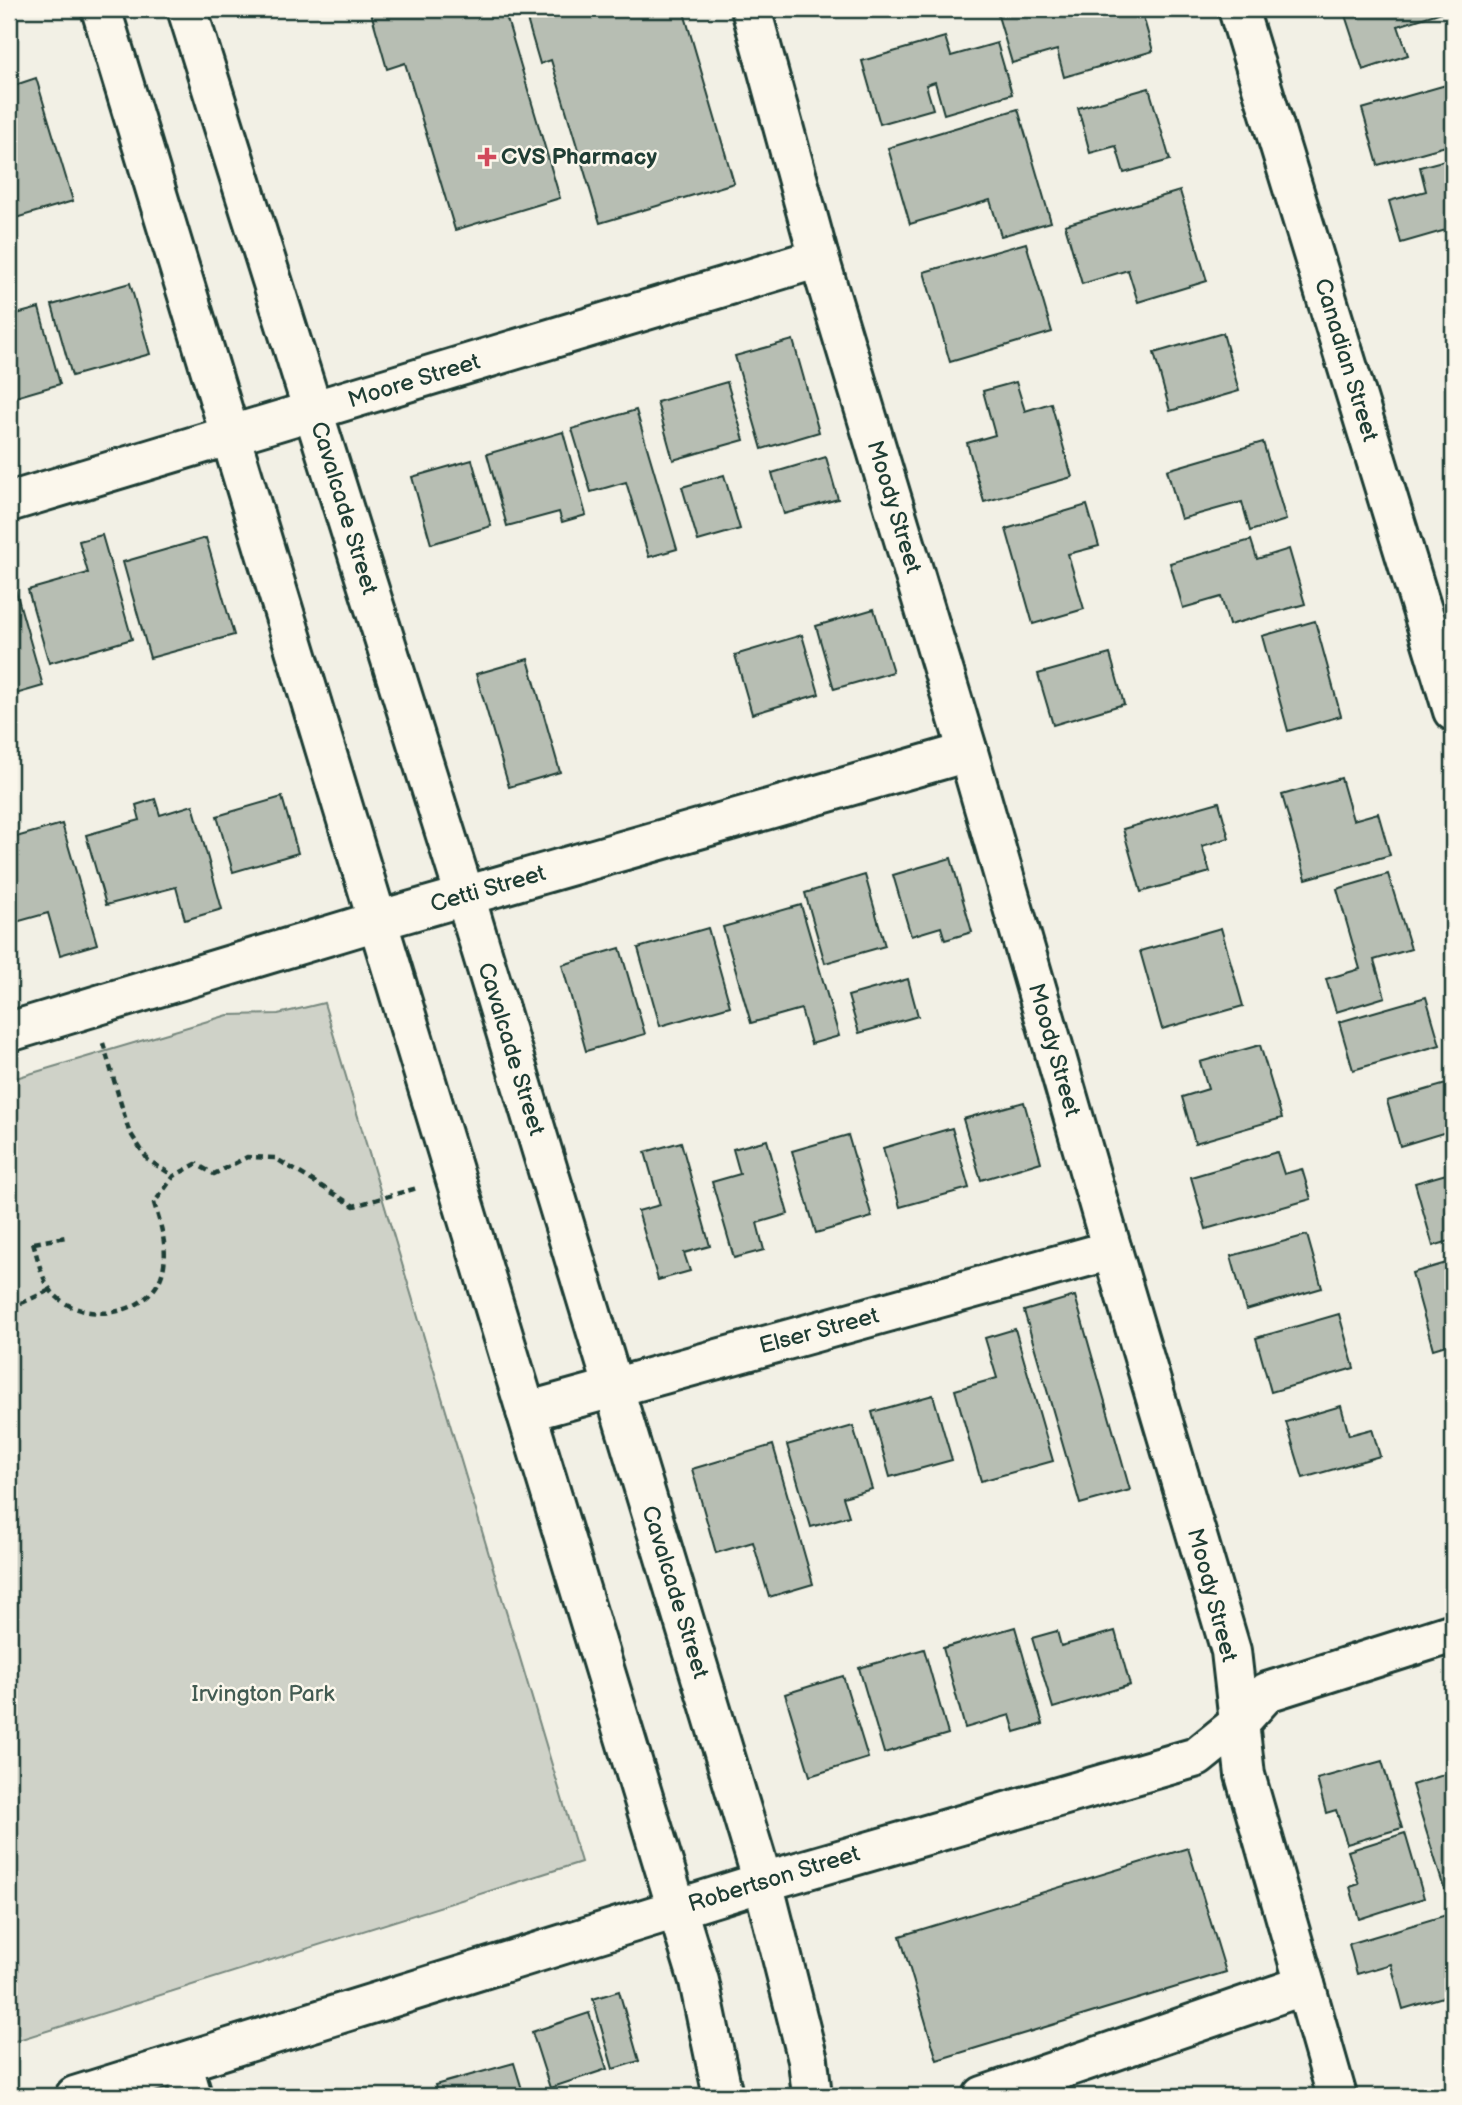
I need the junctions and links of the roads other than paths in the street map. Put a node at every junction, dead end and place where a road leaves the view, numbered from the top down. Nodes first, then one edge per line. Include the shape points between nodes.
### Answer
1 (101, 9) edge
2 (187, 9) edge
3 (751, 9) edge
4 (1238, 9) edge
5 (819, 258) junction
6 (314, 412) junction
7 (230, 436) junction
8 (9, 502) edge
9 (1453, 711) edge
10 (968, 752) junction
11 (465, 896) junction
12 (377, 921) junction
13 (9, 1032) edge
14 (1112, 1250) junction
15 (613, 1387) junction
16 (526, 1412) junction
17 (1453, 1633) edge
18 (1239, 1723) junction
19 (763, 1882) junction
20 (677, 1909) junction
21 (1305, 1985) junction
22 (187, 2080) edge
23 (75, 2096) edge
24 (723, 2096) edge
25 (813, 2096) edge
26 (983, 2096) edge
27 (1337, 2096) edge

1 - 7 street
2 - 6 street, Cavalcade Street
3 - 5 street, Moody Street
4 - 9 street, Canadian Street
5 - 6 street, Moore Street
5 - 10 street, Moody Street
6 - 7 street, Moore Street
6 - 11 street, Cavalcade Street
7 - 8 street, Moore Street
7 - 12 street
10 - 11 street, Cetti Street
10 - 14 street, Moody Street
11 - 12 street, Cetti Street
11 - 15 street, Cavalcade Street
12 - 13 street, Cetti Street
12 - 16 street
14 - 15 street, Elser Street
14 - 18 street, Moody Street via 1231,1651
15 - 16 street, Elser Street
15 - 19 street, Cavalcade Street
16 - 20 street
17 - 18 street, Robertson Street via 1266,1692
18 - 19 street, Robertson Street via 1197,1757
18 - 21 street, Moody Street via 1245,1775
19 - 20 street, Robertson Street
19 - 25 street, Cavalcade Street
20 - 22 street, Robertson Street
20 - 24 street via 699,1980
21 - 26 street
21 - 27 street, Moody Street
22 - 23 street, Robertson Street

